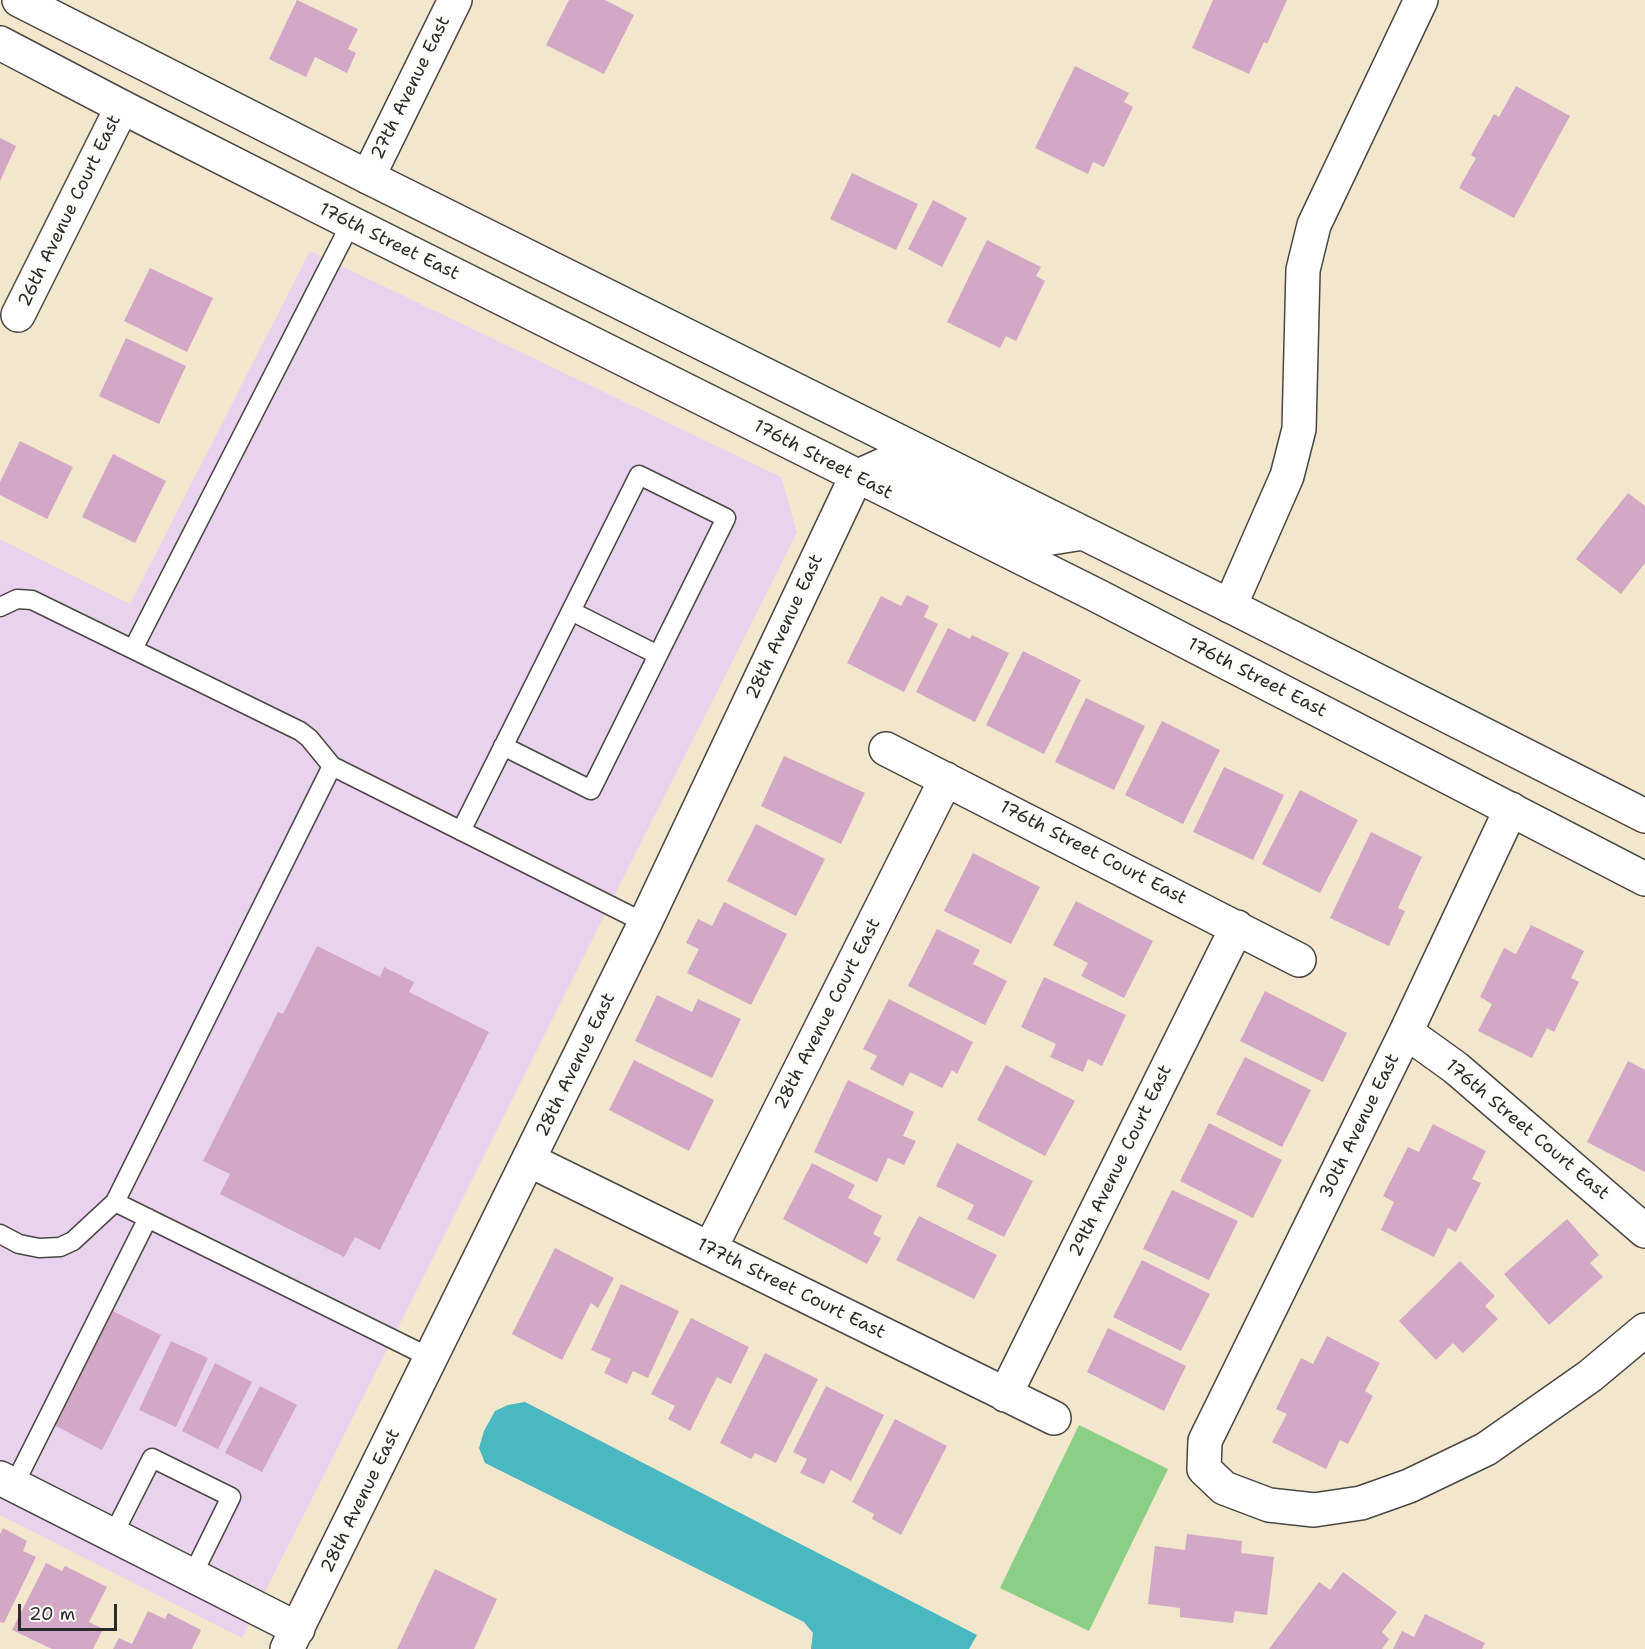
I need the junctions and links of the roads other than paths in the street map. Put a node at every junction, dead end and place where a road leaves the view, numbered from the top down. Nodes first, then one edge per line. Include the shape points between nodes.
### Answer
1 (19, 0) edge
2 (455, 0) edge
3 (1421, 0) edge
4 (0, 43) edge
5 (122, 107) junction
6 (368, 177) junction
7 (351, 223) junction
8 (18, 315) dead end
9 (856, 477) junction
10 (1083, 533) junction
11 (1230, 606) junction
12 (0, 607) edge
13 (571, 611) junction
14 (133, 649) junction
15 (658, 655) junction
16 (503, 746) junction
17 (886, 749) dead end
18 (332, 766) junction
19 (946, 778) junction
20 (1511, 809) junction
21 (1645, 816) edge
22 (461, 831) junction
23 (1645, 879) edge
24 (645, 923) junction
25 (1237, 927) junction
26 (1299, 960) dead end
27 (1406, 1032) junction
28 (529, 1160) junction
29 (115, 1202) junction
30 (148, 1218) junction
31 (1645, 1231) edge
32 (0, 1234) edge
33 (710, 1249) junction
34 (1645, 1330) edge
35 (431, 1358) junction
36 (1005, 1395) junction
37 (1054, 1418) dead end
38 (7, 1481) edge
39 (113, 1535) junction
40 (192, 1576) junction
41 (292, 1639) edge

1 - 6 street
2 - 6 street, 27th Avenue East
3 - 11 street via 1314,225 1303,270 1299,429 1287,476
4 - 5 street, 176th Street East
5 - 7 street, 176th Street East
5 - 8 street, 26th Avenue Court East
6 - 10 street
7 - 9 street, 176th Street East
7 - 14 lane
9 - 10 street via 885,464 1039,540
9 - 20 street, 176th Street East via 1096,595
9 - 24 street, 28th Avenue East
10 - 11 street
11 - 21 street
12 - 14 lane via 17,599 32,600
13 - 15 lane
13 - 15 lane via 639,474 726,518
13 - 16 lane
14 - 18 lane via 300,731
15 - 16 lane via 591,790
16 - 22 lane
17 - 19 street, 176th Street Court East
18 - 22 lane
18 - 29 lane
19 - 25 street, 176th Street Court East
19 - 33 street, 28th Avenue Court East
20 - 23 street, 176th Street East
20 - 27 street, 30th Avenue East
22 - 24 lane
24 - 28 street, 28th Avenue East
25 - 26 street, 176th Street Court East
25 - 36 street, 29th Avenue Court East
27 - 31 street, 176th Street Court East via 1455,1068
27 - 34 street, 30th Avenue East via 1205,1441 1204,1469 1224,1488 1269,1505 1314,1510 1361,1503 1410,1486 1486,1449 1590,1376
28 - 33 street, 177th Street Court East
28 - 35 street, 28th Avenue East
29 - 30 lane
29 - 32 lane via 73,1241 60,1246 39,1248 19,1244
30 - 35 lane
30 - 38 lane
33 - 36 street, 177th Street Court East
35 - 41 street, 28th Avenue East
36 - 37 street, 177th Street Court East
38 - 39 street
39 - 40 street
39 - 40 lane via 152,1458 231,1497
40 - 41 street

